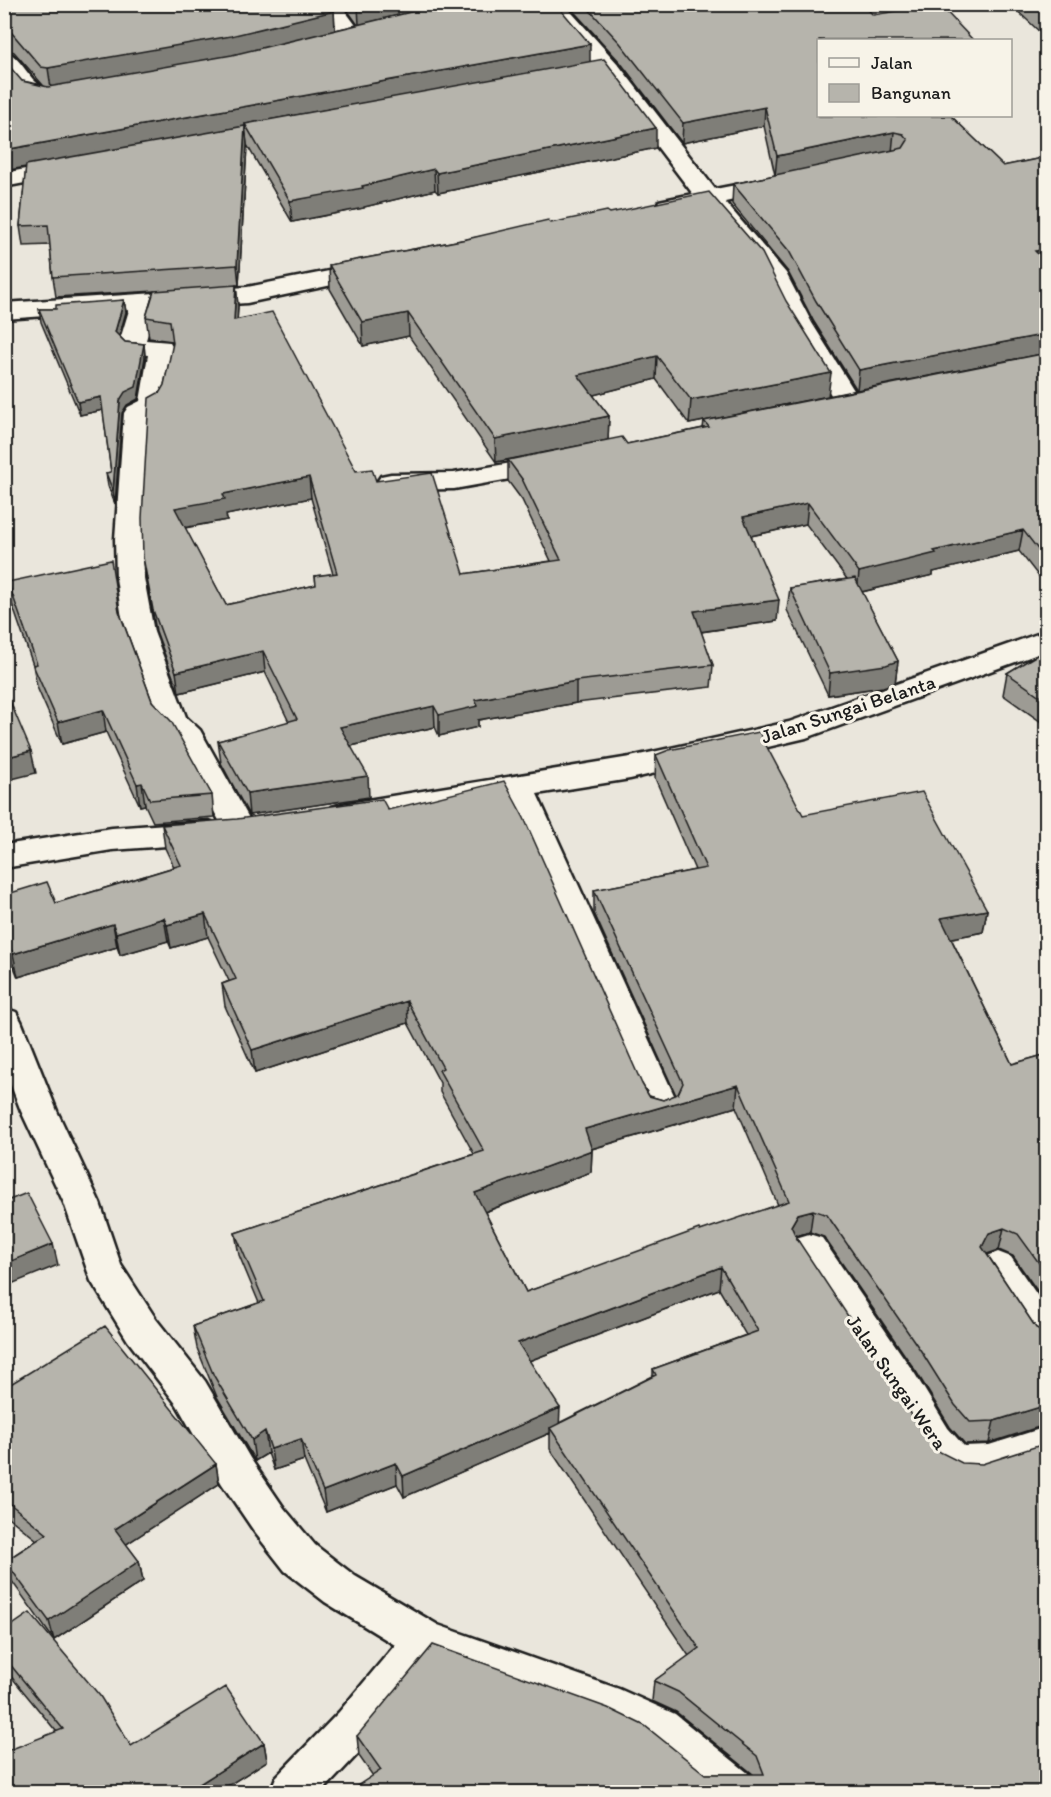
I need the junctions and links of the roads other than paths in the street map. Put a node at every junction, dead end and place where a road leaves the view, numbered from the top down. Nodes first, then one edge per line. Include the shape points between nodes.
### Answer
1 (328, 4) edge
2 (552, 4) edge
3 (376, 30) edge
4 (4, 58) edge
5 (84, 91) edge
6 (93, 164) edge
7 (4, 180) edge
8 (796, 180) edge
9 (709, 198) junction
10 (651, 210) edge
11 (395, 265) edge
12 (144, 303) junction
13 (4, 311) edge
14 (848, 403) edge
15 (570, 460) edge
16 (366, 479) edge
17 (1047, 641) edge
18 (518, 786) junction
19 (310, 820) edge
20 (4, 857) edge
21 (4, 1021) edge
22 (661, 1106) edge
23 (809, 1249) dead end
24 (998, 1268) edge
25 (1047, 1338) edge
26 (1047, 1444) edge
27 (425, 1640) junction
28 (292, 1792) edge
29 (737, 1792) edge

1 - 3 street via 344,39
2 - 9 street via 598,72
4 - 5 street via 35,94 51,97
6 - 7 street
8 - 9 street
9 - 10 street
9 - 14 street via 773,273
11 - 12 street via 247,295
12 - 13 street
12 - 20 street via 132,343 136,347 157,346 161,348 161,357 152,405 137,414 134,439 130,578 139,632 172,722 189,737 251,828 112,839
15 - 16 street via 454,481 401,484
17 - 18 street, Jalan Sungai Belanta via 795,731 630,768
18 - 19 street, Jalan Sungai Belanta
18 - 22 street
21 - 27 street via 39,1111 82,1203 104,1270 142,1330 190,1392 270,1521 300,1558 340,1589
23 - 26 street, Jalan Sungai Wera via 939,1448 958,1464 976,1465
24 - 25 street
27 - 28 street via 354,1726
27 - 29 street via 619,1710 660,1729

